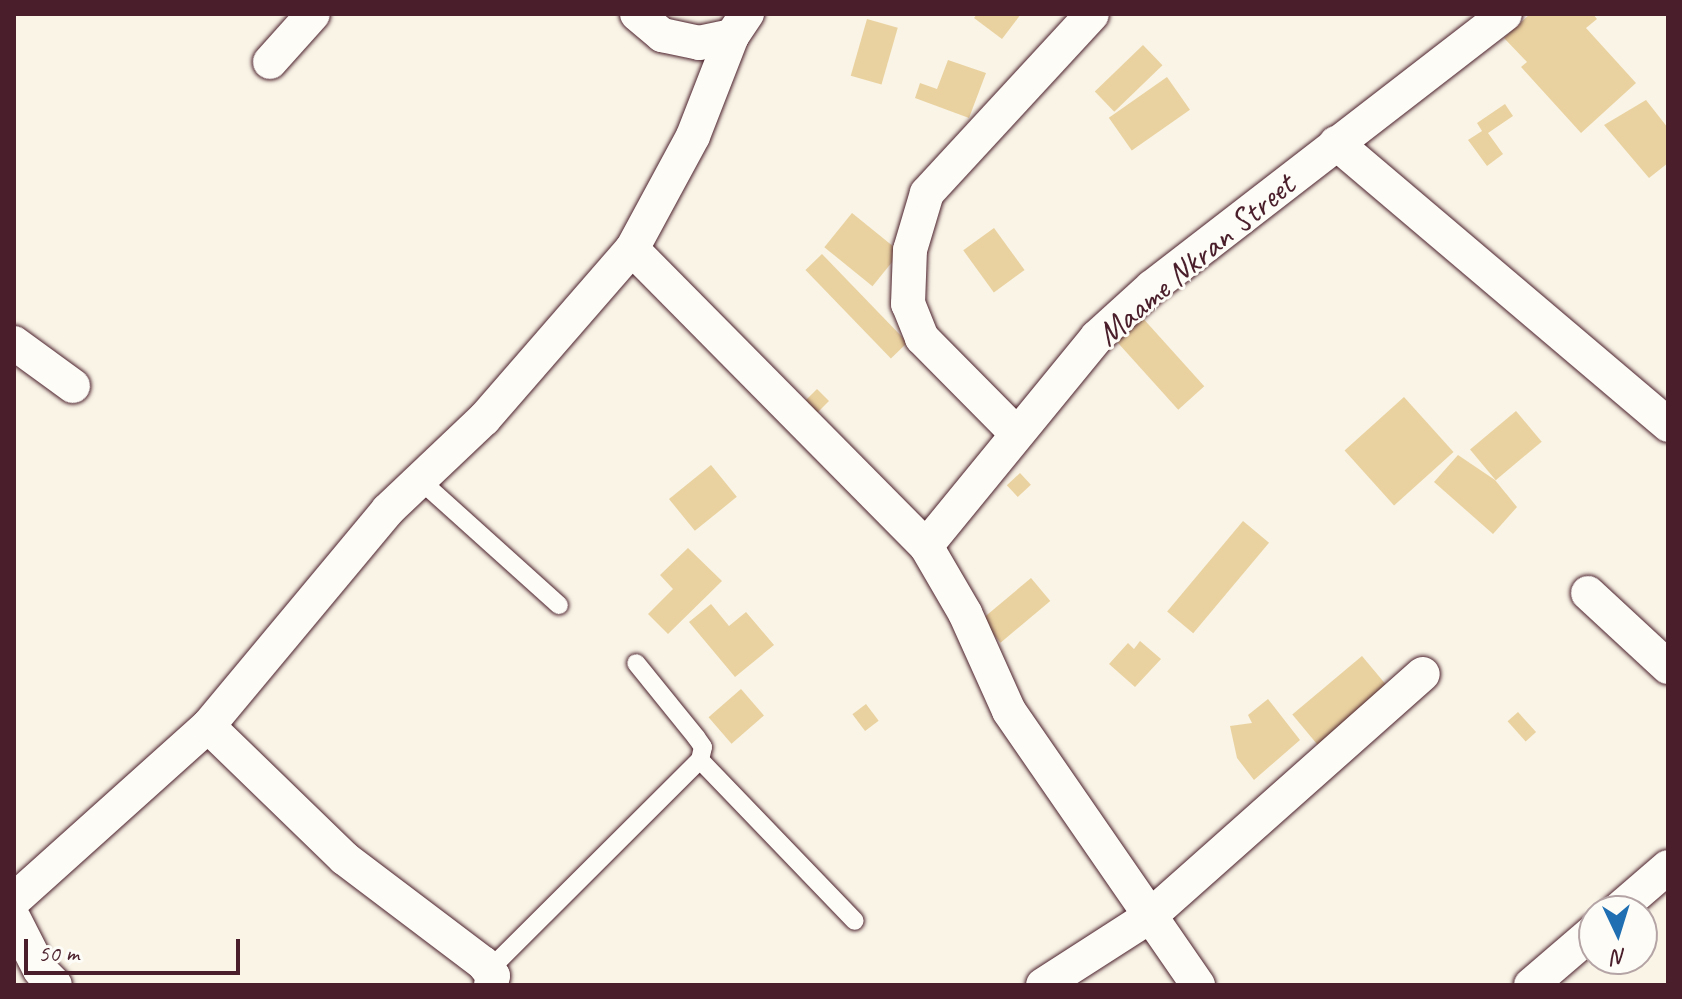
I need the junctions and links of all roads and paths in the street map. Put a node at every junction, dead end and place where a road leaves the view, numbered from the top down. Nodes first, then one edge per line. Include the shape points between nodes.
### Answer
1 (313, 14) edge
2 (637, 14) edge
3 (1092, 14) edge
4 (1505, 14) edge
5 (740, 25) edge
6 (270, 62) dead end
7 (1336, 143) junction
8 (632, 249) junction
9 (14, 343) edge
10 (73, 386) dead end
11 (1668, 425) edge
12 (1016, 433) junction
13 (420, 480) junction
14 (926, 546) junction
15 (1588, 593) dead end
16 (559, 605) dead end
17 (636, 663) dead end
18 (1668, 667) edge
19 (1423, 674) dead end
20 (208, 726) junction
21 (700, 760) junction
22 (1668, 867) edge
23 (1636, 895) edge
24 (14, 900) edge
25 (1149, 917) junction
26 (14, 919) edge
27 (855, 921) dead end
28 (1578, 945) edge
29 (490, 977) edge
30 (55, 985) edge
31 (1043, 985) edge
32 (1198, 985) edge
33 (1531, 985) edge

1 - 6 street
2 - 5 street via 662,35 699,43
3 - 12 street via 927,193 910,250 908,304 922,338
4 - 7 street, Maame Nkran Street
5 - 8 street via 693,136
7 - 11 street
7 - 12 street, Maame Nkran Street via 1108,327
8 - 13 street via 484,419
8 - 14 street
9 - 10 street
12 - 14 street, Maame Nkran Street
13 - 16 lane
13 - 20 street via 388,510
14 - 25 street via 965,613 1009,711
15 - 18 street
17 - 21 lane via 703,747
19 - 25 street
20 - 24 street
20 - 29 street via 320,837
21 - 27 lane
21 - 29 lane
22 - 23 street
25 - 31 street
25 - 32 street
26 - 30 street via 40,970
28 - 33 street

